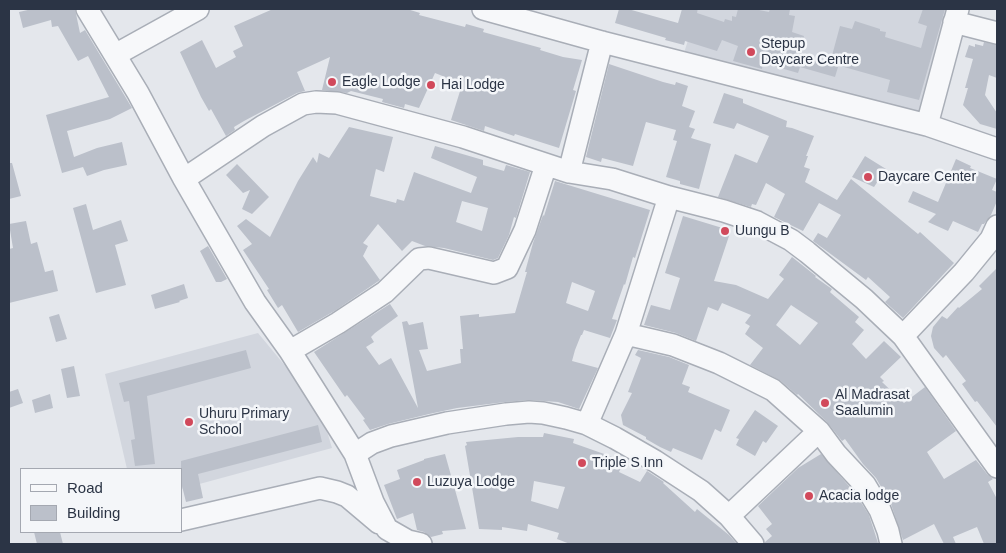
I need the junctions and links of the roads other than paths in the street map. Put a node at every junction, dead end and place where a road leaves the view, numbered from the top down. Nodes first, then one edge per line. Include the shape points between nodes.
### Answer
1 (87, 9) edge
2 (198, 9) edge
3 (483, 9) edge
4 (956, 15) edge
5 (997, 33) edge
6 (602, 42) junction
7 (115, 55) junction
8 (927, 125) junction
9 (997, 150) edge
10 (546, 165) junction
11 (569, 172) junction
12 (184, 179) junction
13 (669, 197) junction
14 (997, 226) edge
15 (626, 334) junction
16 (904, 336) junction
17 (290, 351) junction
18 (587, 424) junction
19 (819, 431) junction
20 (355, 454) junction
21 (997, 465) edge
22 (728, 516) junction
23 (182, 520) edge
24 (387, 529) junction
25 (421, 544) edge
26 (753, 544) edge
27 (891, 544) edge

1 - 7 street
2 - 7 street
3 - 6 street
4 - 5 street
4 - 8 street
6 - 8 street
6 - 11 street
7 - 12 street
8 - 9 street
10 - 11 street
10 - 12 street via 370,111 337,102 316,102 303,104 263,126
10 - 17 street via 525,230 507,268 494,273 429,258 419,259 385,292
11 - 13 street via 612,179
12 - 17 street via 255,302
13 - 15 street
13 - 16 street via 748,219 791,240
14 - 16 street via 991,239 964,272
15 - 18 street
15 - 19 street via 673,345 750,377 772,390
16 - 21 street
17 - 20 street
18 - 20 street via 543,413 506,414 399,434 372,443
18 - 22 street via 655,461 701,491
19 - 22 street
19 - 27 street via 865,485 880,510
20 - 24 street via 372,502
22 - 26 street
23 - 24 street via 320,488 347,496
24 - 25 street via 408,541

